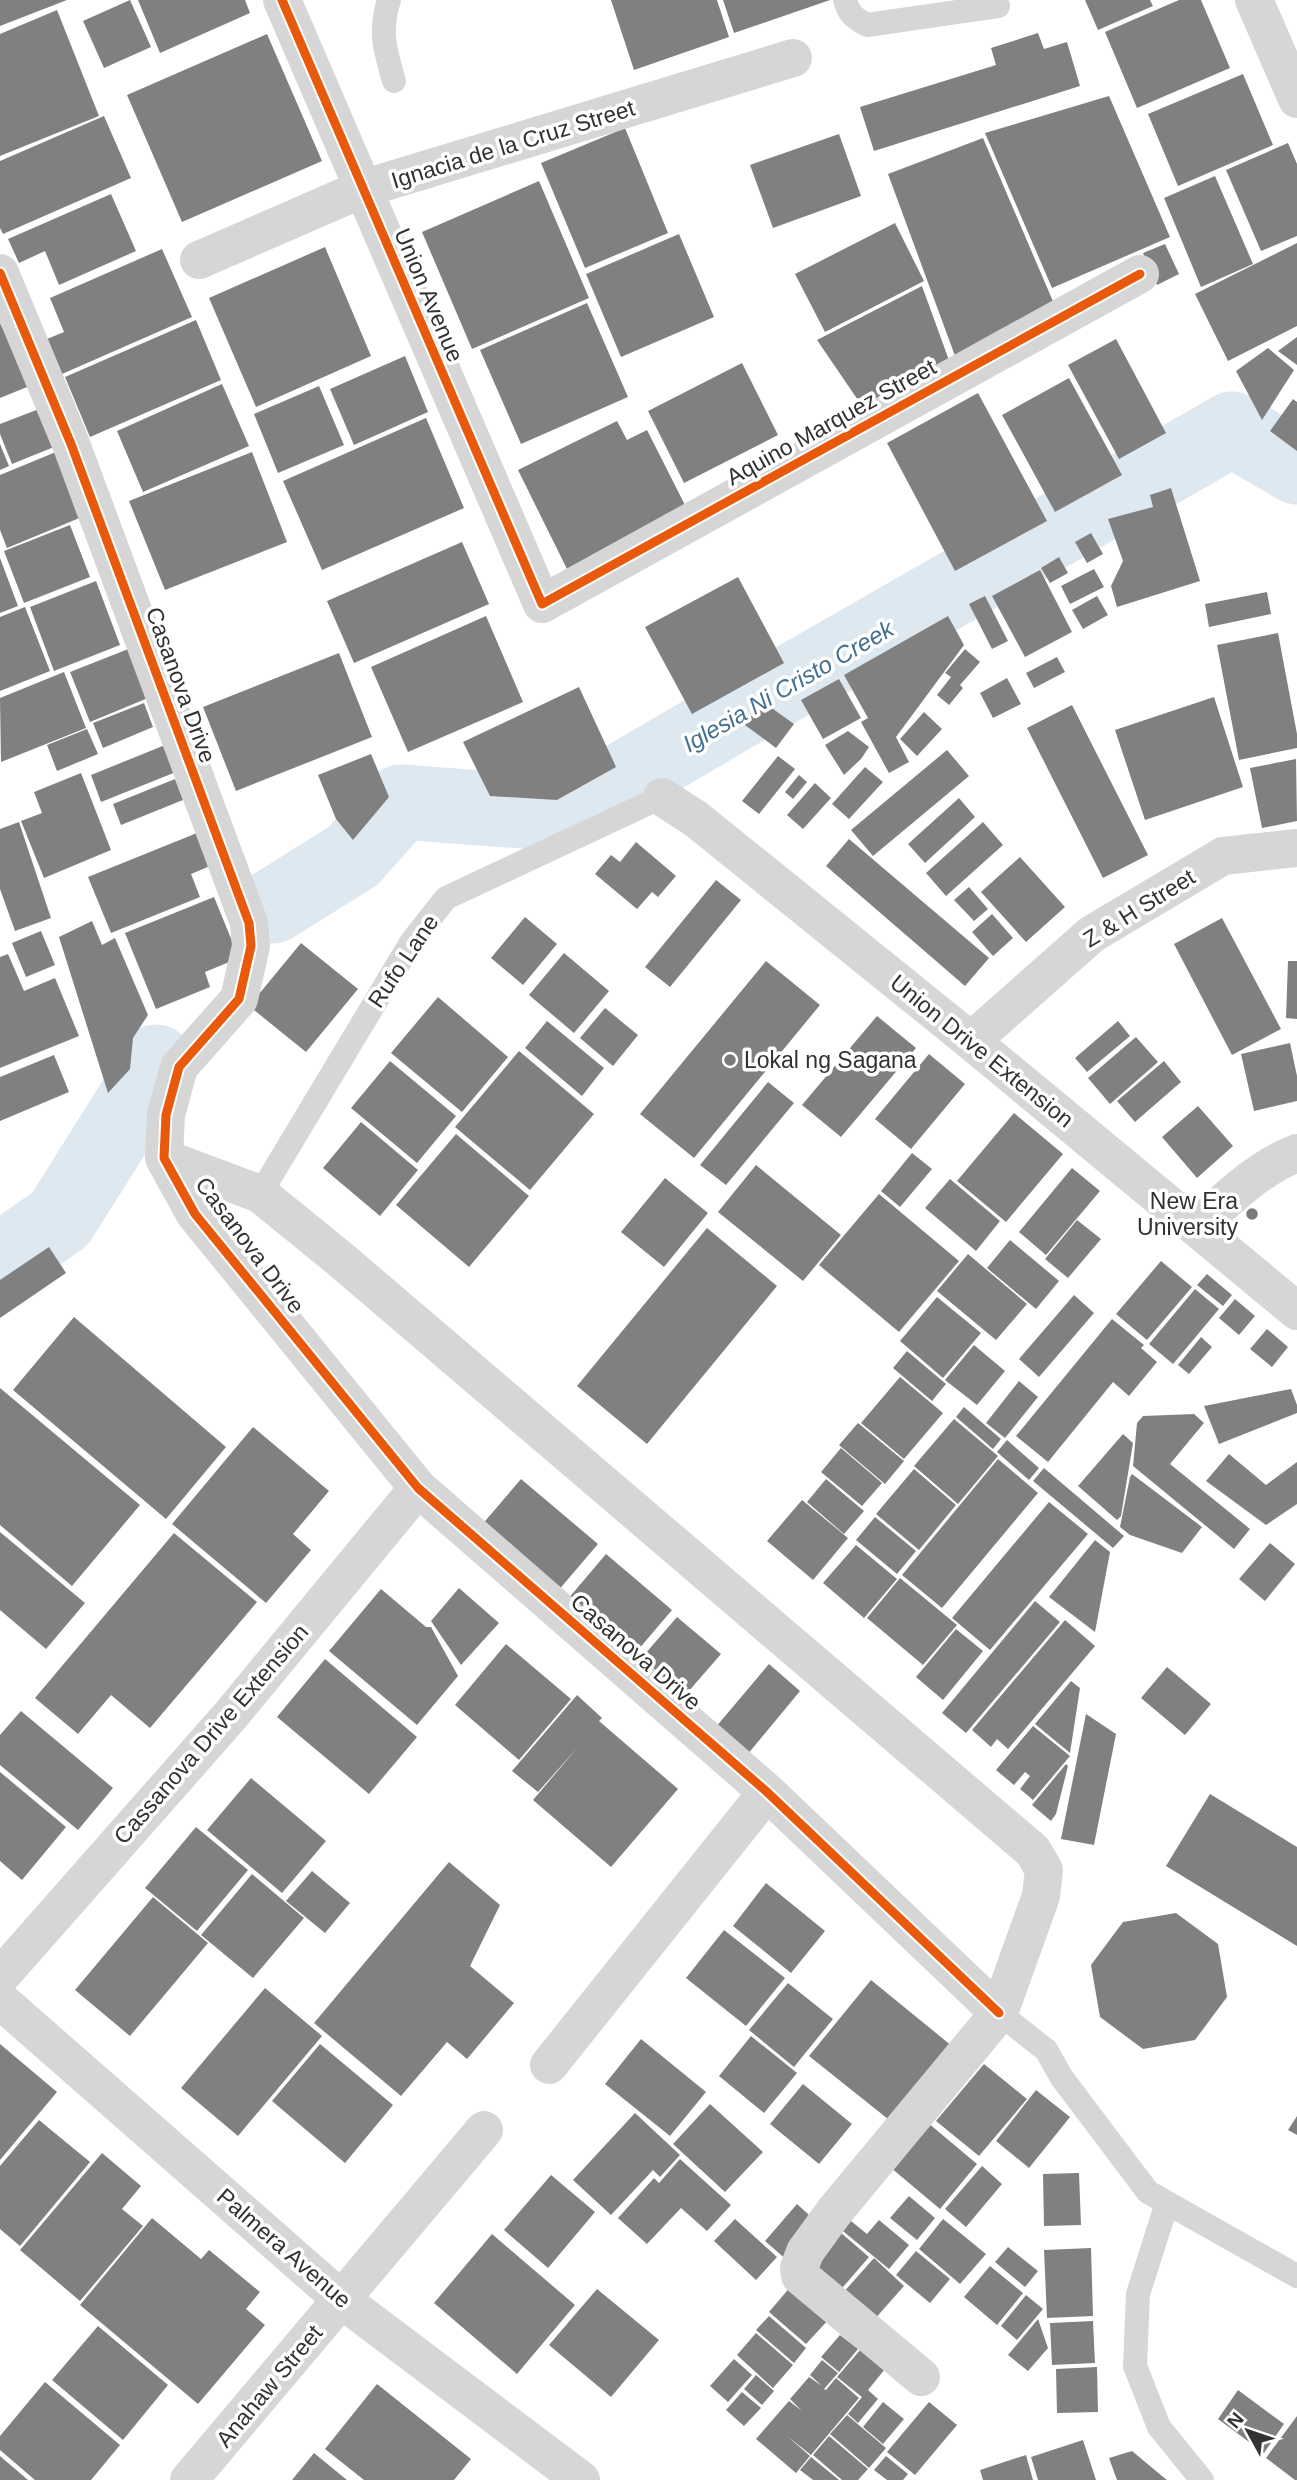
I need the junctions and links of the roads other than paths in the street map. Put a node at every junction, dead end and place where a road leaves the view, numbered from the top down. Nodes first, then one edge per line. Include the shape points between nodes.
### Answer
1 (282, 0) edge
2 (388, 0) edge
3 (845, 0) edge
4 (1254, 0) edge
5 (998, 6) dead end
6 (793, 58) dead end
7 (394, 81) dead end
8 (1297, 99) edge
9 (362, 189) junction
10 (199, 260) dead end
11 (0, 273) edge
12 (1140, 274) dead end
13 (542, 604) joint
14 (662, 797) joint
15 (1297, 848) edge
16 (971, 1041) junction
17 (1297, 1153) edge
18 (164, 1158) junction
19 (260, 1194) junction
20 (1198, 1228) junction
21 (1297, 1311) edge
22 (418, 1488) junction
23 (767, 1792) junction
24 (0, 1977) edge
25 (0, 2000) edge
26 (999, 2013) junction
27 (549, 2064) dead end
28 (484, 2130) dead end
29 (1167, 2203) junction
30 (1297, 2276) edge
31 (342, 2300) junction
32 (921, 2377) dead end
33 (189, 2480) edge
34 (581, 2480) edge
35 (1202, 2480) edge

1 - 9 street, Union Avenue
2 - 7 lane via 383,46
3 - 5 lane via 854,18 867,24
4 - 8 street
6 - 9 street, Ignacia de la Cruz Street
9 - 10 street, Ignacia de la Cruz Street
9 - 13 street, Union Avenue
11 - 18 street, Casanova Drive via 71,444 249,923 251,946 239,999 179,1067 166,1115
12 - 13 street, Aquino Marquez Street
14 - 16 street, Union Drive Extension via 696,818
14 - 19 lane, Rufo Lane via 446,898 412,941
15 - 16 street, Z & H Street via 1223,856 1092,934
16 - 20 street, Union Drive Extension
17 - 20 street via 1224,1201
18 - 19 street, Casanova Drive
18 - 22 street, Casanova Drive via 195,1214
19 - 26 street, Casanova Drive via 1033,1851 1044,1870 1041,1896
20 - 21 street, Union Drive Extension
22 - 23 street, Casanova Drive
22 - 24 street, Cassanova Drive Extension via 230,1716
23 - 26 street, Casanova Drive
23 - 27 street
25 - 31 street, Palmera Avenue
26 - 29 lane via 1046,2050 1148,2192
26 - 32 street via 834,2212 799,2268 800,2276
28 - 31 street, Anahaw Street
29 - 30 lane
29 - 35 lane via 1138,2294 1135,2366 1159,2427
31 - 33 street, Anahaw Street
31 - 34 street, Palmera Avenue

